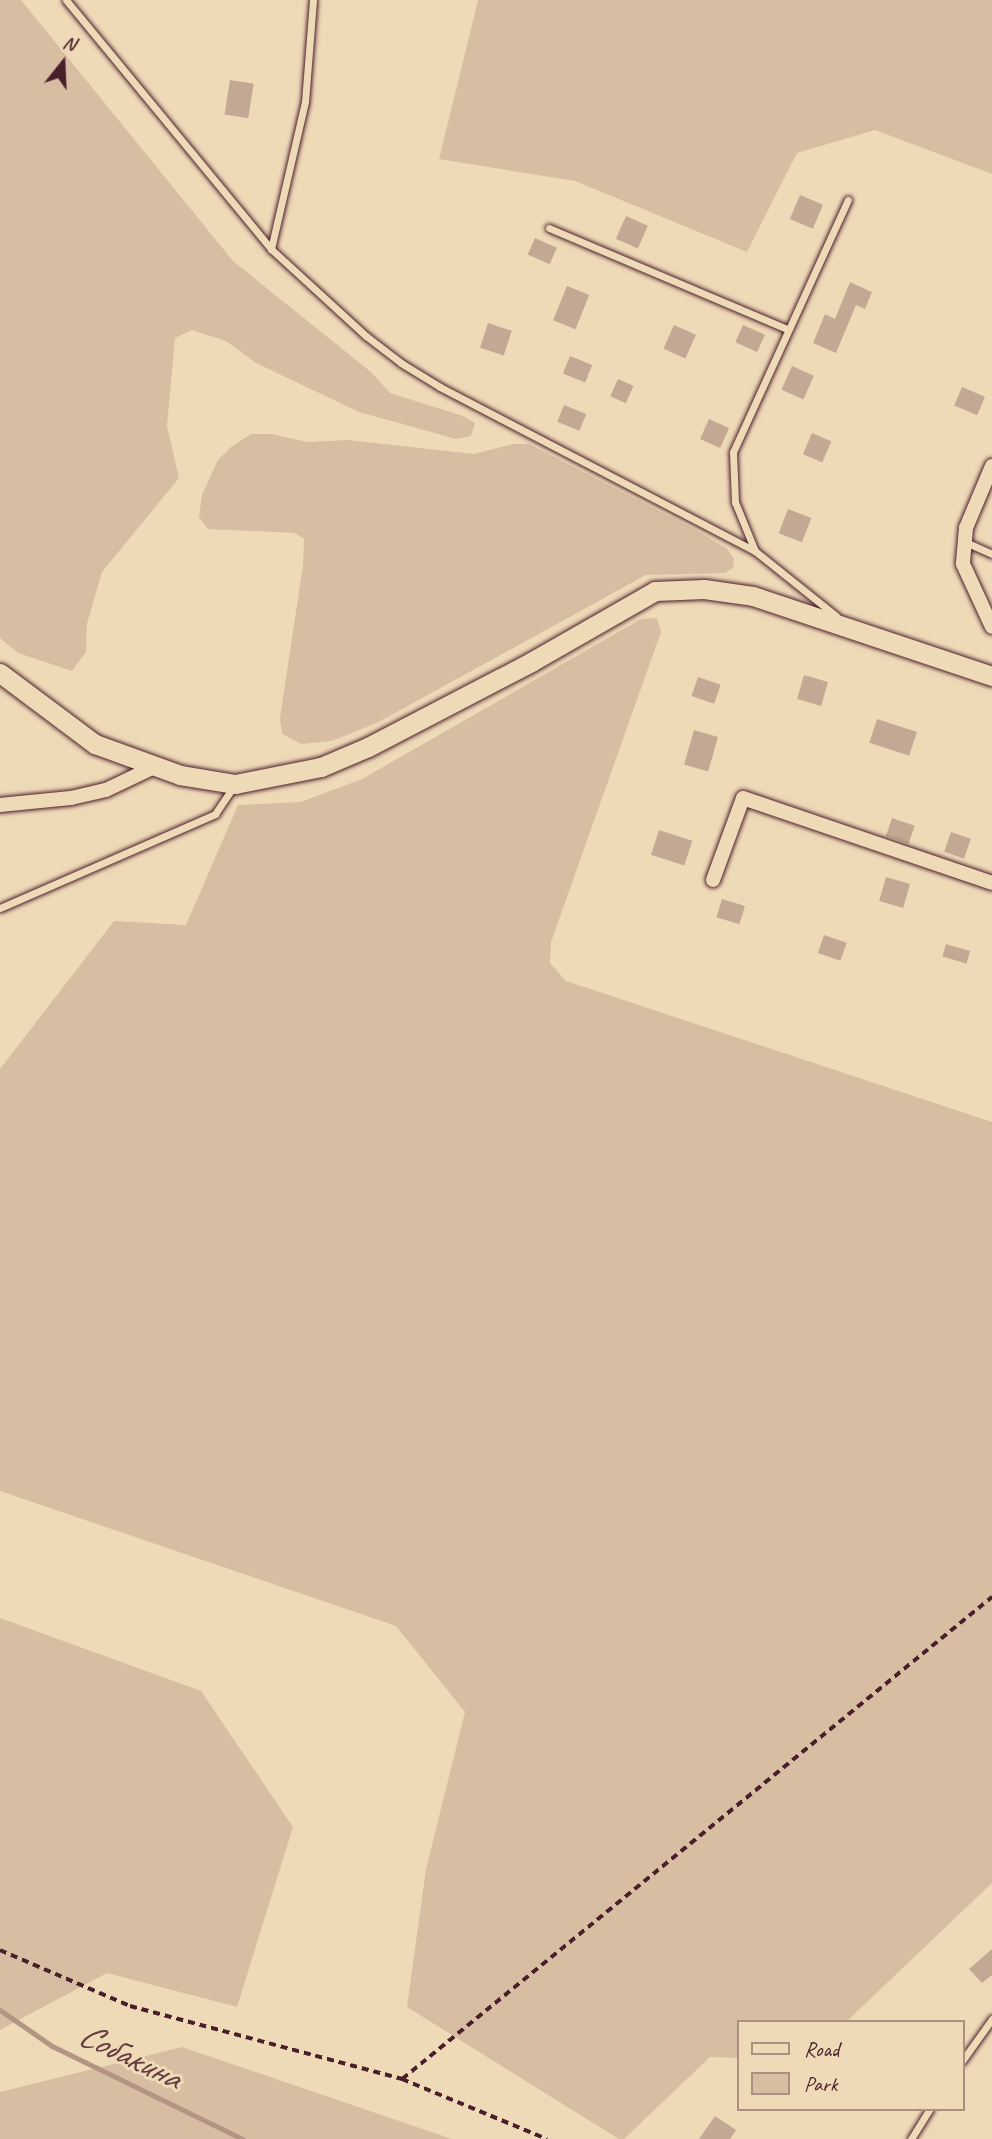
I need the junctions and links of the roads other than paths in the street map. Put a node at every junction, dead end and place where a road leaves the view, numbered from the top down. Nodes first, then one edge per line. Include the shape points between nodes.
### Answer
1 (66, 0) edge
2 (313, 0) edge
3 (848, 200) dead end
4 (549, 228) dead end
5 (271, 249) junction
6 (787, 329) junction
7 (992, 466) edge
8 (963, 541) junction
9 (755, 551) junction
10 (992, 554) edge
11 (847, 626) junction
12 (992, 627) edge
13 (0, 673) edge
14 (992, 676) edge
15 (154, 767) junction
16 (235, 784) junction
17 (0, 805) edge
18 (713, 880) dead end
19 (992, 883) edge
20 (0, 908) edge
21 (992, 2019) edge
22 (964, 2058) edge
23 (929, 2111) edge
24 (911, 2139) edge

1 - 5 lane
2 - 5 lane via 305,102
3 - 6 lane
4 - 6 lane
5 - 9 lane via 401,363
6 - 9 lane via 733,452 735,502
7 - 8 street
8 - 10 lane
8 - 12 street via 963,564
9 - 11 lane
11 - 14 main road
11 - 16 main road via 753,596 704,589 655,591 368,747 321,767
13 - 15 main road via 95,744
15 - 16 main road
15 - 17 street via 106,790 72,799
16 - 20 lane via 215,814
18 - 19 street via 743,798
21 - 22 lane
23 - 24 lane

